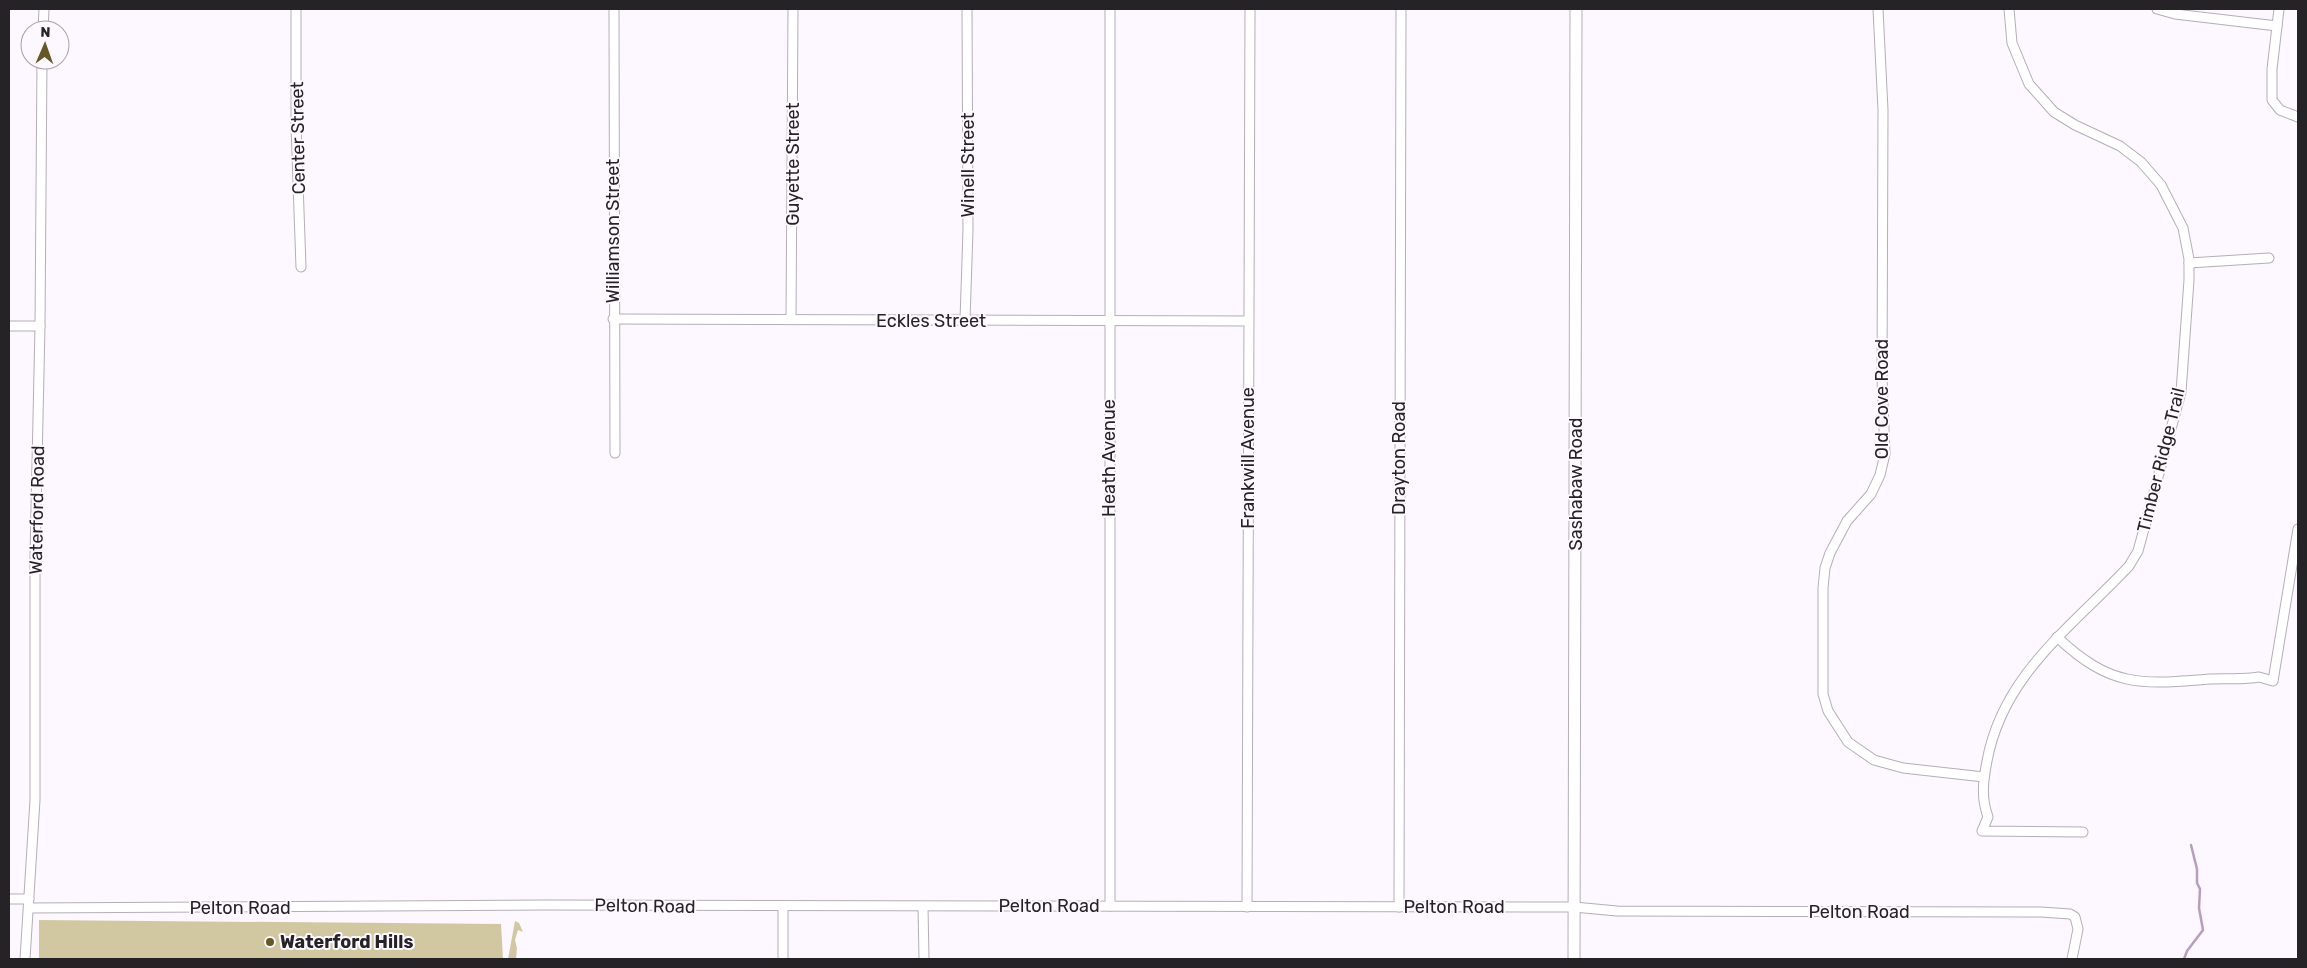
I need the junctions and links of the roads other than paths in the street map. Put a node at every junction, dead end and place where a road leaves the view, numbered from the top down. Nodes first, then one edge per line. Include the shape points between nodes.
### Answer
1 (296, 9) edge
2 (614, 9) edge
3 (793, 9) edge
4 (967, 9) edge
5 (1110, 9) edge
6 (1250, 9) edge
7 (1401, 9) edge
8 (1576, 9) edge
9 (1878, 9) edge
10 (2009, 9) edge
11 (2157, 9) edge
12 (2279, 9) edge
13 (2277, 26) junction
14 (42, 70) edge
15 (2298, 118) edge
16 (2269, 258) dead end
17 (2189, 263) junction
18 (301, 267) dead end
19 (613, 319) junction
20 (791, 320) junction
21 (965, 320) junction
22 (1248, 321) junction
23 (1108, 322) junction
24 (9, 326) edge
25 (40, 326) junction
26 (615, 454) dead end
27 (2298, 528) edge
28 (2057, 637) junction
29 (1984, 776) junction
30 (2083, 832) dead end
31 (9, 899) edge
32 (29, 904) junction
33 (1110, 906) junction
34 (784, 907) junction
35 (923, 907) junction
36 (1247, 907) junction
37 (1400, 907) junction
38 (1574, 907) junction
39 (25, 959) edge
40 (783, 959) edge
41 (924, 959) edge
42 (1574, 959) edge
43 (2072, 959) edge

1 - 18 street, Center Street
2 - 19 street, Williamson Street
3 - 20 street, Guyette Street
4 - 21 street, Winell Street
5 - 23 street, Heath Avenue
6 - 22 street, Frankwill Avenue
7 - 37 street, Drayton Road
8 - 38 street, Sashabaw Road
9 - 29 street, Old Cove Road via 1883,110 1882,378 1885,454 1880,475 1870,494 1843,527 1826,568 1823,588 1823,694 1828,712 1848,742 1874,760 1903,768
10 - 17 street, Timber Ridge Trail via 2012,43 2029,84 2054,112 2120,146 2141,162 2161,184 2183,228
11 - 13 street
12 - 13 street
13 - 15 street via 2272,100 2280,110
14 - 25 street, Waterford Road
16 - 17 street
17 - 28 street, Timber Ridge Trail via 2181,392 2142,540 2128,566
19 - 20 street, Eckles Street
19 - 26 street, Williamson Street
20 - 21 street, Eckles Street
21 - 23 street, Eckles Street
22 - 23 street, Eckles Street
22 - 36 street, Frankwill Avenue
23 - 33 street, Heath Avenue
24 - 25 street
25 - 32 street, Waterford Road via 35,556 35,800
27 - 28 street via 2273,681 2259,677 2135,682 2095,668
28 - 29 street, Timber Ridge Trail via 2023,677 2009,700 1997,724
29 - 30 street, Timber Ridge Trail via 1983,804 1988,817 1982,831
31 - 32 street, Pelton Road
32 - 34 street, Pelton Road
32 - 39 street, Waterford Road
33 - 35 street, Pelton Road
33 - 36 street, Pelton Road
34 - 35 street, Pelton Road
34 - 40 street
35 - 41 street
36 - 37 street, Pelton Road
37 - 38 street, Pelton Road
38 - 42 street, Sashabaw Road
38 - 43 street, Pelton Road via 1626,911 2070,914 2078,922

